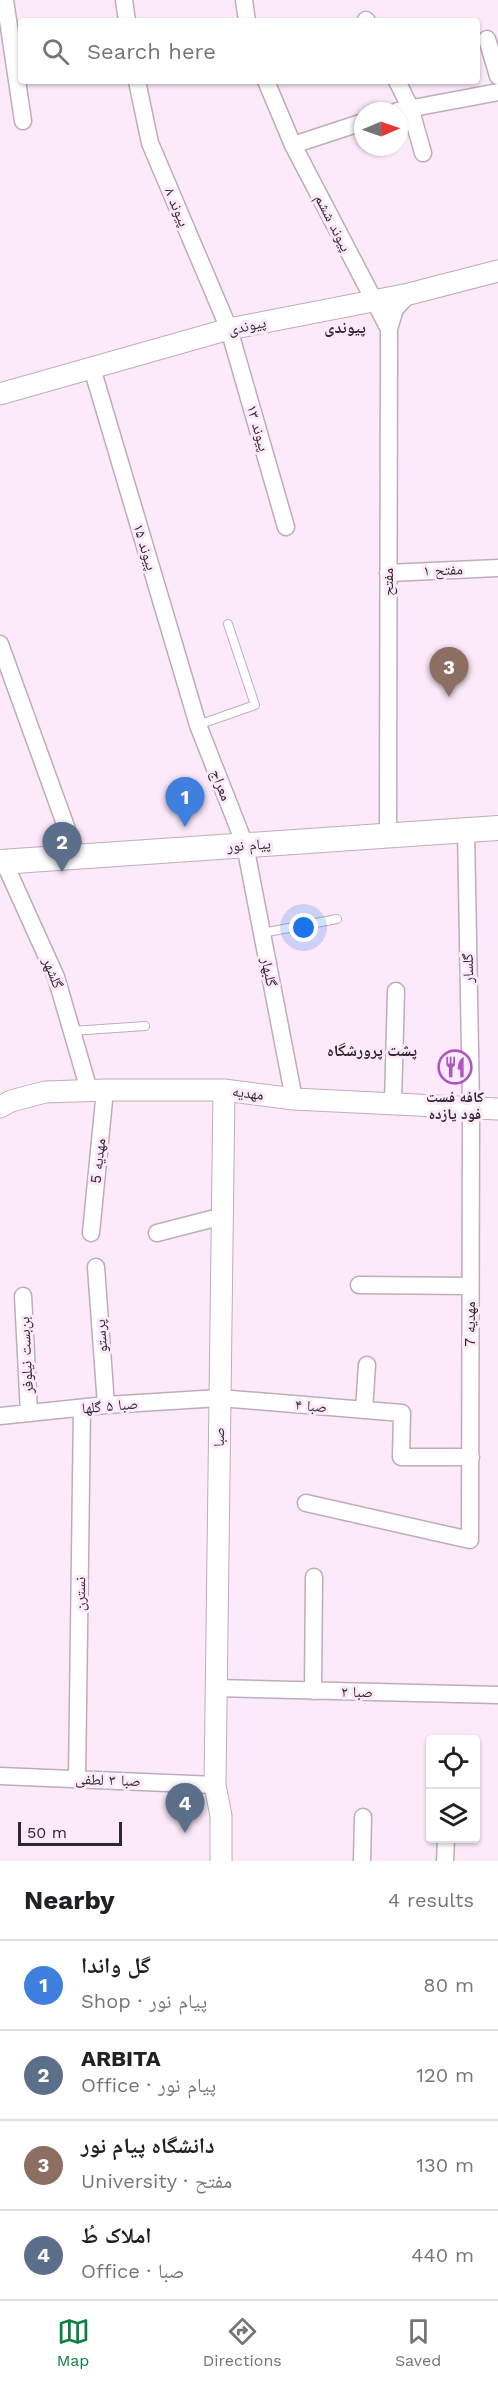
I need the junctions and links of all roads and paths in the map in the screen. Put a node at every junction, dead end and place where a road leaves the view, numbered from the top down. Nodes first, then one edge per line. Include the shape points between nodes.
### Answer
1 (4, 0) edge
2 (124, 0) edge
3 (244, 0) edge
4 (127, 18) edge
5 (247, 18) edge
6 (487, 39) dead end
7 (7, 62) edge
8 (498, 76) edge
9 (137, 84) edge
10 (267, 84) edge
11 (398, 84) edge
12 (498, 92) edge
13 (402, 102) edge
14 (408, 108) edge
15 (408, 118) edge
16 (23, 121) dead end
17 (354, 125) edge
18 (293, 146) junction
19 (423, 153) dead end
20 (498, 271) edge
21 (409, 294) junction
22 (372, 300) junction
23 (229, 329) junction
24 (389, 329) junction
25 (92, 368) junction
26 (0, 394) edge
27 (286, 527) dead end
28 (498, 568) edge
29 (388, 573) junction
30 (228, 624) dead end
31 (0, 644) edge
32 (198, 725) junction
33 (498, 828) edge
34 (466, 830) junction
35 (388, 835) junction
36 (245, 845) junction
37 (77, 857) junction
38 (2, 862) edge
39 (337, 919) dead end
40 (262, 933) junction
41 (396, 991) dead end
42 (146, 1026) dead end
43 (72, 1031) junction
44 (97, 1090) junction
45 (224, 1090) junction
46 (294, 1099) junction
47 (393, 1103) junction
48 (0, 1107) edge
49 (471, 1107) junction
50 (498, 1109) edge
51 (223, 1216) junction
52 (91, 1233) dead end
53 (157, 1233) dead end
54 (96, 1267) dead end
55 (358, 1285) dead end
56 (470, 1286) junction
57 (22, 1296) dead end
58 (367, 1365) dead end
59 (220, 1398) junction
60 (106, 1405) junction
61 (82, 1408) junction
62 (364, 1410) junction
63 (29, 1413) junction
64 (0, 1416) edge
65 (471, 1457) junction
66 (306, 1503) dead end
67 (314, 1577) dead end
68 (216, 1688) junction
69 (312, 1691) junction
70 (498, 1695) edge
71 (0, 1776) edge
72 (77, 1779) junction
73 (215, 1785) junction
74 (363, 1817) dead end
75 (446, 1843) edge
76 (206, 1861) edge
77 (220, 1861) edge
78 (362, 1861) edge
79 (445, 1861) edge

1 - 7 street
2 - 4 street
3 - 5 street
6 - 8 street
7 - 16 street
9 - 23 street, پیوند ۸ via 150,143
10 - 18 street, پیوند ششم
11 - 13 street
12 - 14 street
15 - 19 street
17 - 18 street
18 - 22 street, پیوند ششم
20 - 21 street, پیوندی
21 - 22 street, پیوندی
21 - 24 street via 395,309
22 - 23 street, پیوندی
22 - 24 street, پیوند ششم
23 - 25 street, پیوندی
23 - 27 street, پیوند ۱۳
24 - 29 street, مفتح
25 - 26 street, پیوندی
25 - 32 street, پیوند ۱۵
28 - 29 street, مفتح ۱
29 - 35 street, مفتح
30 - 32 lane via 255,705
31 - 37 street
32 - 36 street, معراج
33 - 34 main road, پیام نور
34 - 35 main road, پیام نور
34 - 49 street, گلسار
35 - 36 main road, پیام نور
36 - 37 main road, پیام نور
36 - 40 street, گلبهار
37 - 38 main road, پیام نور
38 - 43 street, گلشهر via 56,977
39 - 40 lane
40 - 46 street, گلبهار
41 - 47 street
42 - 43 lane
43 - 44 street, گلشهر
44 - 45 street, مهدیه
44 - 48 street, مهدیه via 45,1092
44 - 52 street, مهدیه 5
45 - 46 street, مهدیه
45 - 51 street, صبا
46 - 47 street, مهدیه
47 - 49 street, مهدیه
49 - 50 street, مهدیه
49 - 56 street, مهدیه 7
51 - 53 street
51 - 59 street, صبا
54 - 60 street, پرستو
55 - 56 street
56 - 65 street, مهدیه 7
57 - 63 street, بن‌بست نیلوفر
58 - 62 street
59 - 60 street, صبا ۵ گلها
59 - 62 street, صبا ۴
59 - 68 street, صبا
60 - 61 street, صبا ۵ گلها
61 - 63 street, صبا ۵ گلها
61 - 72 street, نسترن
62 - 65 street, صبا ۴ via 402,1413 401,1457
63 - 64 street, صبا ۵ گلها
65 - 66 street, مهدیه 7 via 470,1540
67 - 69 street
68 - 69 street, صبا ۲
68 - 73 street, صبا
69 - 70 street, صبا ۲
71 - 72 street, صبا ۳ لطفی
72 - 73 street, صبا ۳ لطفی
73 - 76 street, صبا via 208,1814
73 - 77 street, صبا via 221,1816
74 - 78 street
75 - 79 street

